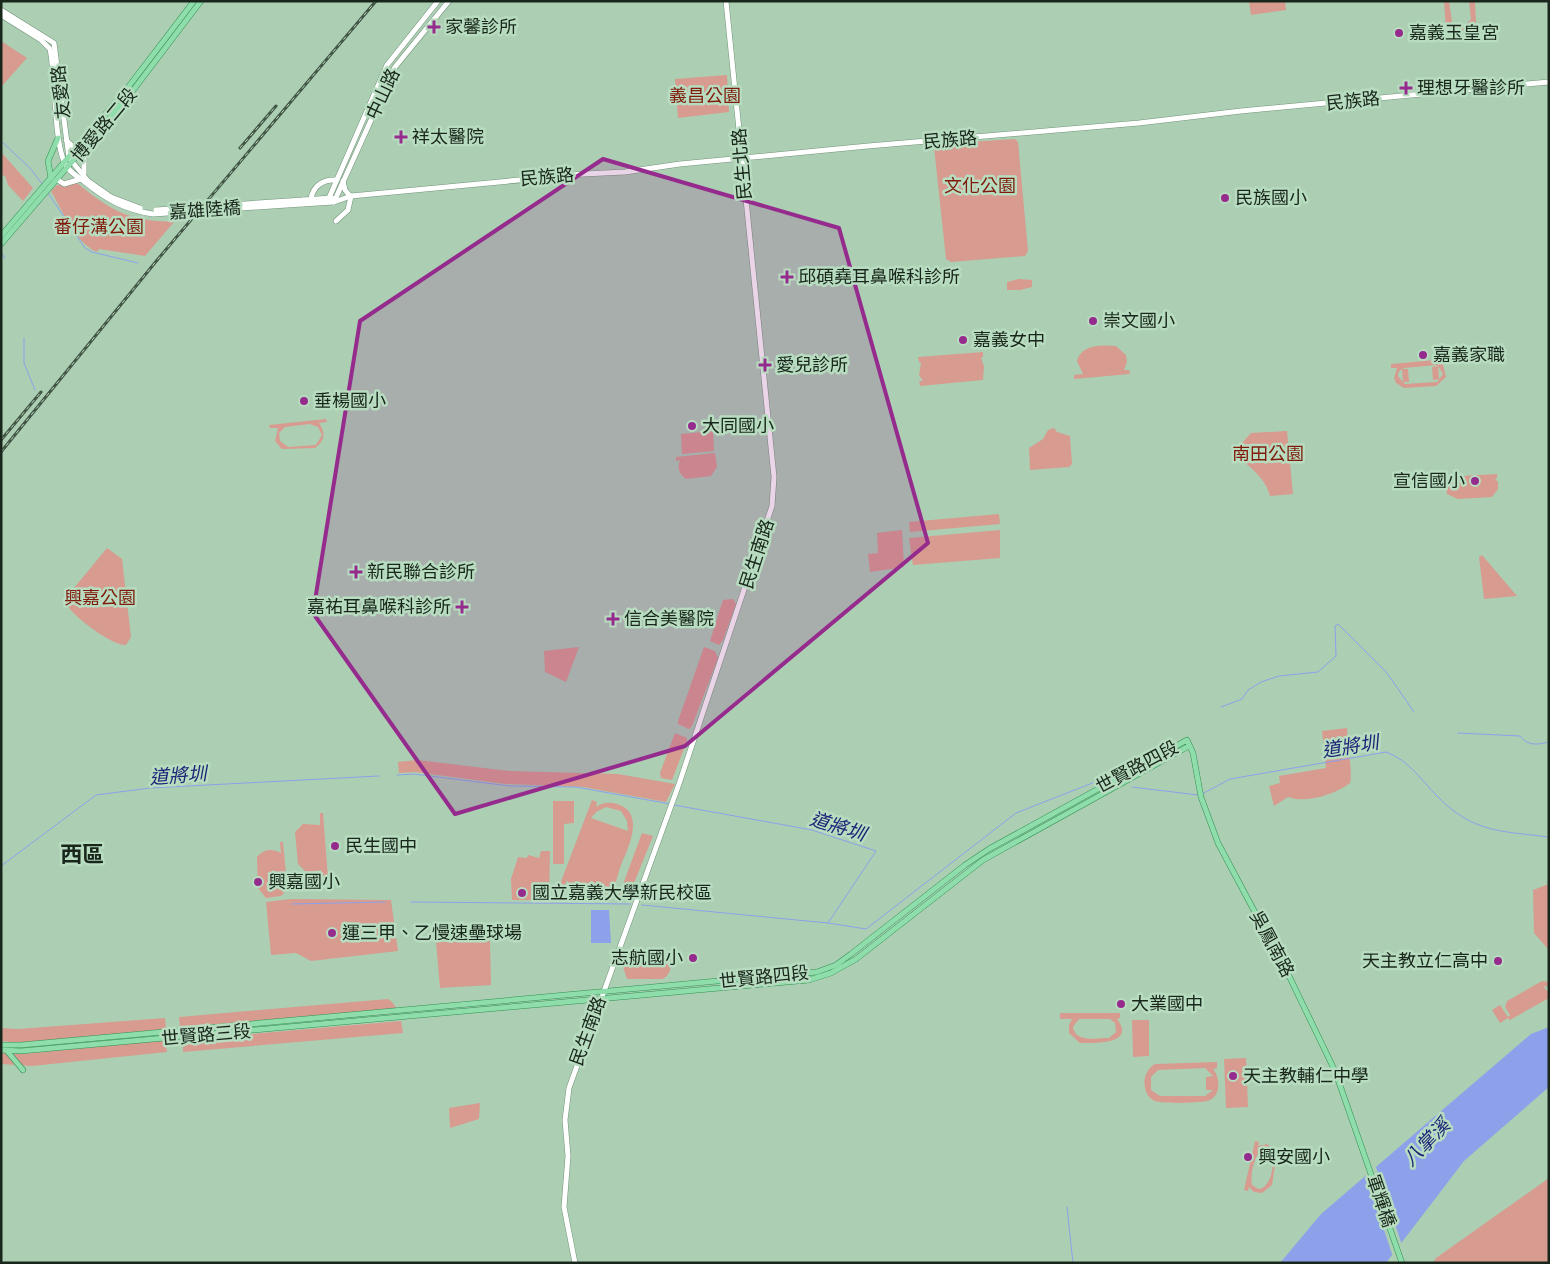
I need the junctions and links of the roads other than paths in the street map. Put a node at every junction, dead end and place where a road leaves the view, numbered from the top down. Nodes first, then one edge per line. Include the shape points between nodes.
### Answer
1 (194, 1) edge
2 (201, 1) edge
3 (438, 1) edge
4 (449, 1) edge
5 (726, 1) edge
6 (1, 10) edge
7 (1, 16) edge
8 (1549, 82) edge
9 (362, 122) junction
10 (368, 127) junction
11 (58, 138) junction
12 (66, 140) junction
13 (78, 151) junction
14 (742, 159) junction
15 (68, 163) junction
16 (84, 173) junction
17 (51, 178) junction
18 (81, 179) junction
19 (58, 180) junction
20 (336, 180) junction
21 (343, 180) junction
22 (87, 182) junction
23 (48, 187) junction
24 (43, 192) junction
25 (351, 196) junction
26 (328, 198) junction
27 (311, 199) junction
28 (335, 200) junction
29 (302, 202) junction
30 (336, 220) dead end
31 (1, 236) edge
32 (1, 244) edge
33 (755, 296) joint
34 (1189, 746) junction
35 (602, 992) junction
36 (600, 1000) junction
37 (410, 1013) junction
38 (1, 1045) edge
39 (4, 1051) edge
40 (23, 1070) dead end
41 (1360, 1140) joint
42 (575, 1263) edge
43 (1402, 1263) edge

1 - 13 main road, 博愛路二段
2 - 13 main road, 博愛路二段 via 131,93
3 - 9 main road, 中山路 via 390,59
4 - 10 main road, 中山路 via 394,67
5 - 14 main road, 民生北路
6 - 12 main road, 友愛路 via 54,43
7 - 11 main road, 友愛路 via 46,45 51,56
8 - 14 main road, 民族路
9 - 10 main road
9 - 20 main road, 中山路
10 - 21 main road, 中山路
11 - 15 main road, 友愛路
11 - 17 main road via 48,161
12 - 13 main road
12 - 15 main road, 友愛路
13 - 15 main road, 博愛路二段
13 - 16 main road via 84,157
14 - 25 main road, 民族路
14 - 33 main road, 民生北路
15 - 16 main road
15 - 17 main road, 博愛路二段
15 - 18 main road
15 - 19 main road, 博愛路二段
16 - 22 main road
17 - 23 main road, 博愛路二段
18 - 19 main road via 64,184
18 - 22 main road
19 - 23 main road, 博愛路二段
20 - 26 main road, 中山路
20 - 27 main road via 317,186
21 - 25 main road via 345,190
21 - 28 main road, 中山路
22 - 29 main road, 嘉雄陸橋, bridge via 111,202 153,214
23 - 24 main road, 博愛路二段
24 - 31 main road, 博愛路二段
24 - 32 main road, 博愛路二段
25 - 28 main road, 民族路
25 - 30 main road via 348,210
26 - 27 main road, 民族路
26 - 28 main road, 民族路
27 - 29 main road, 民族路
28 - 29 main road, 民族路
33 - 35 main road, 民生南路 via 774,477 772,506 673,801
34 - 35 main road, 世賢路四段 via 1186,740 989,849 851,954 824,970 791,976
34 - 36 main road, 世賢路四段 via 983,860 869,949 831,973 798,982
34 - 41 main road, 吳鳳南路 via 1201,795 1218,843 1327,1052
35 - 36 main road, 民生南路
35 - 37 main road, 世賢路四段
36 - 37 main road, 世賢路四段
36 - 42 main road, 民生南路 via 572,1077 565,1120 568,1156 564,1207
37 - 38 main road, 世賢路三段 via 21,1046
37 - 39 main road, 世賢路三段 via 21,1052
39 - 40 main road
41 - 43 main road, 軍輝橋

